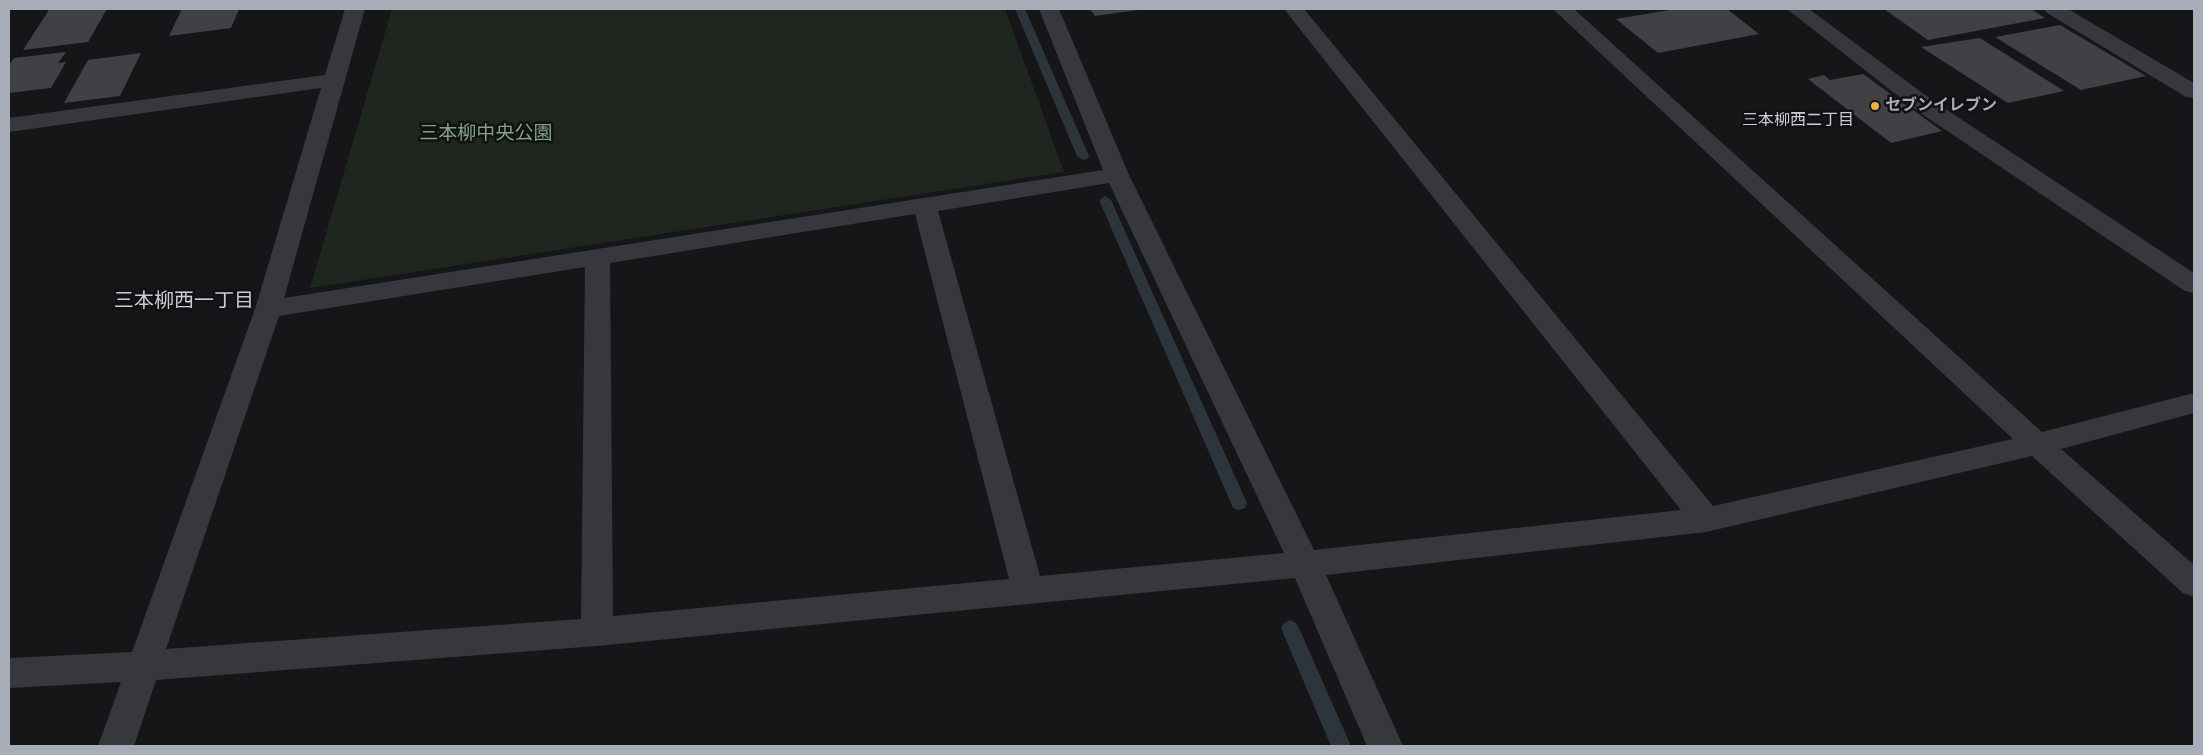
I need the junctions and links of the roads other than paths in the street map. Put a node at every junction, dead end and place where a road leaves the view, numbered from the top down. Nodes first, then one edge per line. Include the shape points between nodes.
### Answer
1 (355, 9) edge
2 (1049, 9) edge
3 (1294, 9) edge
4 (1563, 9) edge
5 (1797, 9) edge
6 (2054, 9) edge
7 (333, 80) junction
8 (2194, 92) edge
9 (11, 127) edge
10 (1117, 175) junction
11 (925, 205) junction
12 (598, 257) junction
13 (2194, 285) edge
14 (268, 309) junction
15 (2194, 403) edge
16 (2037, 444) junction
17 (1706, 520) junction
18 (1305, 564) junction
19 (2194, 584) edge
20 (1028, 591) junction
21 (596, 632) junction
22 (143, 666) junction
23 (9, 673) edge
24 (116, 746) edge
25 (1385, 746) edge

1 - 7 street
2 - 10 street
3 - 17 street
4 - 16 street
5 - 13 street via 1924,105
6 - 8 street
7 - 9 street
7 - 14 street
10 - 11 street
10 - 18 street
11 - 12 street
11 - 20 street
12 - 14 street
12 - 21 street
14 - 22 street
15 - 16 street
16 - 17 street
16 - 19 street
17 - 18 street
18 - 20 street
18 - 25 street
20 - 21 street
21 - 22 street
22 - 23 street
22 - 24 street

